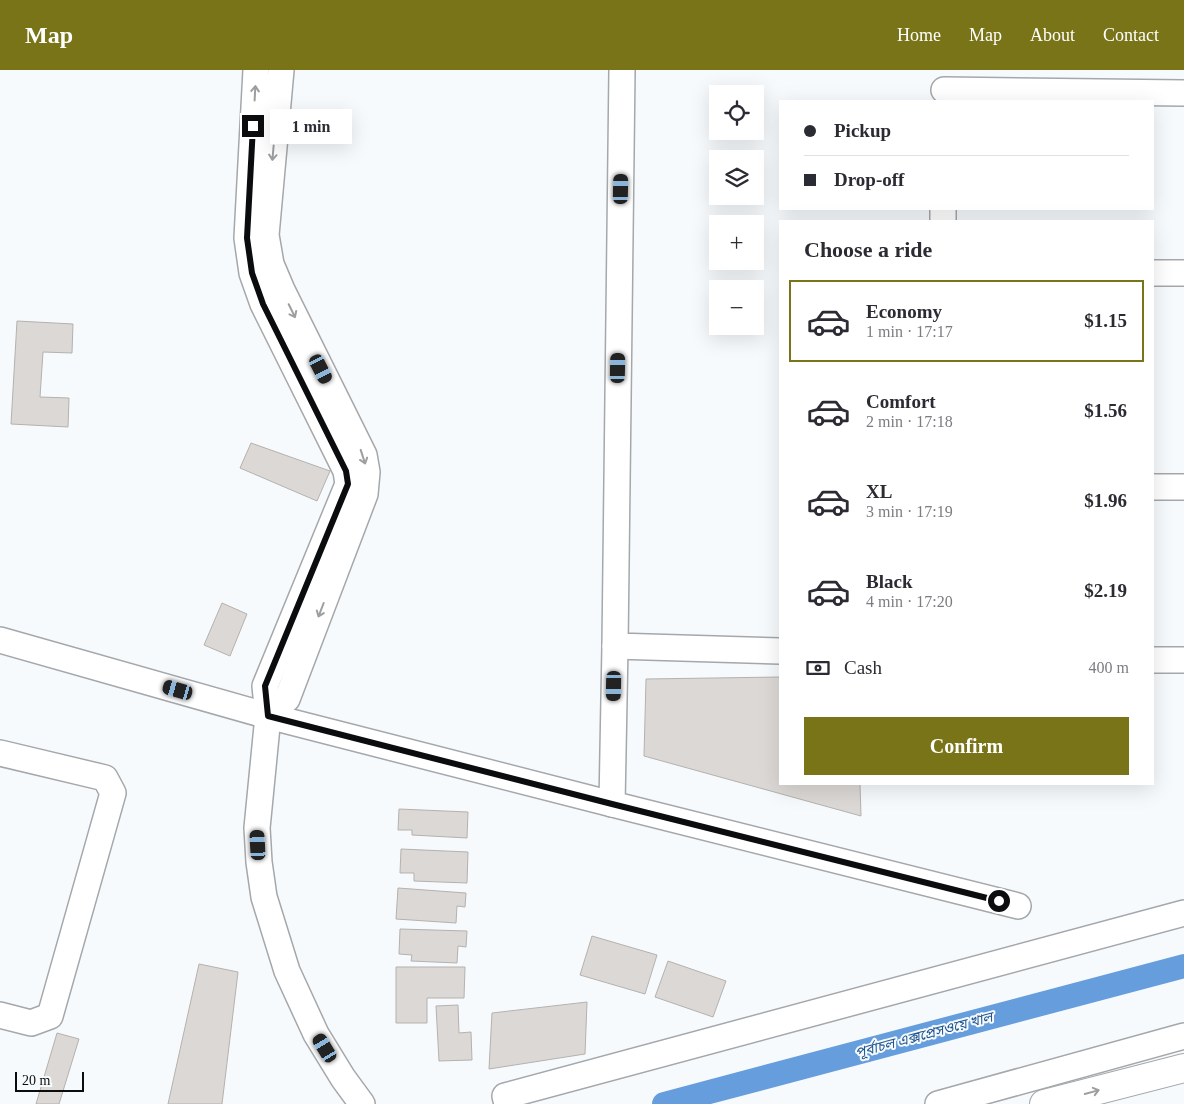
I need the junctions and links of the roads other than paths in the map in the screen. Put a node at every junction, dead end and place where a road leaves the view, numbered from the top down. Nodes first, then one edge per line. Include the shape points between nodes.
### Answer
1 (256, 70) edge
2 (281, 70) edge
3 (622, 70) edge
4 (944, 87) edge
5 (1184, 93) edge
6 (1154, 273) edge
7 (1184, 273) edge
8 (302, 357) junction
9 (1154, 487) edge
10 (1184, 487) edge
11 (0, 640) edge
12 (615, 646) junction
13 (779, 651) edge
14 (1154, 660) edge
15 (1184, 660) edge
16 (268, 716) junction
17 (0, 753) edge
18 (612, 804) junction
19 (1018, 906) dead end
20 (1184, 913) edge
21 (0, 1016) edge
22 (1184, 1036) edge
23 (1184, 1068) edge
24 (343, 1078) junction
25 (506, 1100) edge
26 (348, 1104) edge
27 (362, 1104) edge
28 (938, 1104) edge
29 (1044, 1104) edge

8 -> 1 street via 263,304 252,273 247,238
2 -> 8 street via 266,235 271,264
3 - 12 street
4 - 5 street
6 - 7 street
8 - 16 street via 346,471 348,484 265,686
9 - 10 street
11 - 16 street
12 - 13 street
12 - 18 street
14 - 15 street
16 - 18 street
16 - 24 street via 257,828 264,897 287,970 316,1034
17 - 21 street via 105,778 113,794 50,1016 32,1023
18 - 19 street
20 - 25 street
22 - 28 street
29 -> 23 main road
24 - 26 street
24 - 27 street

